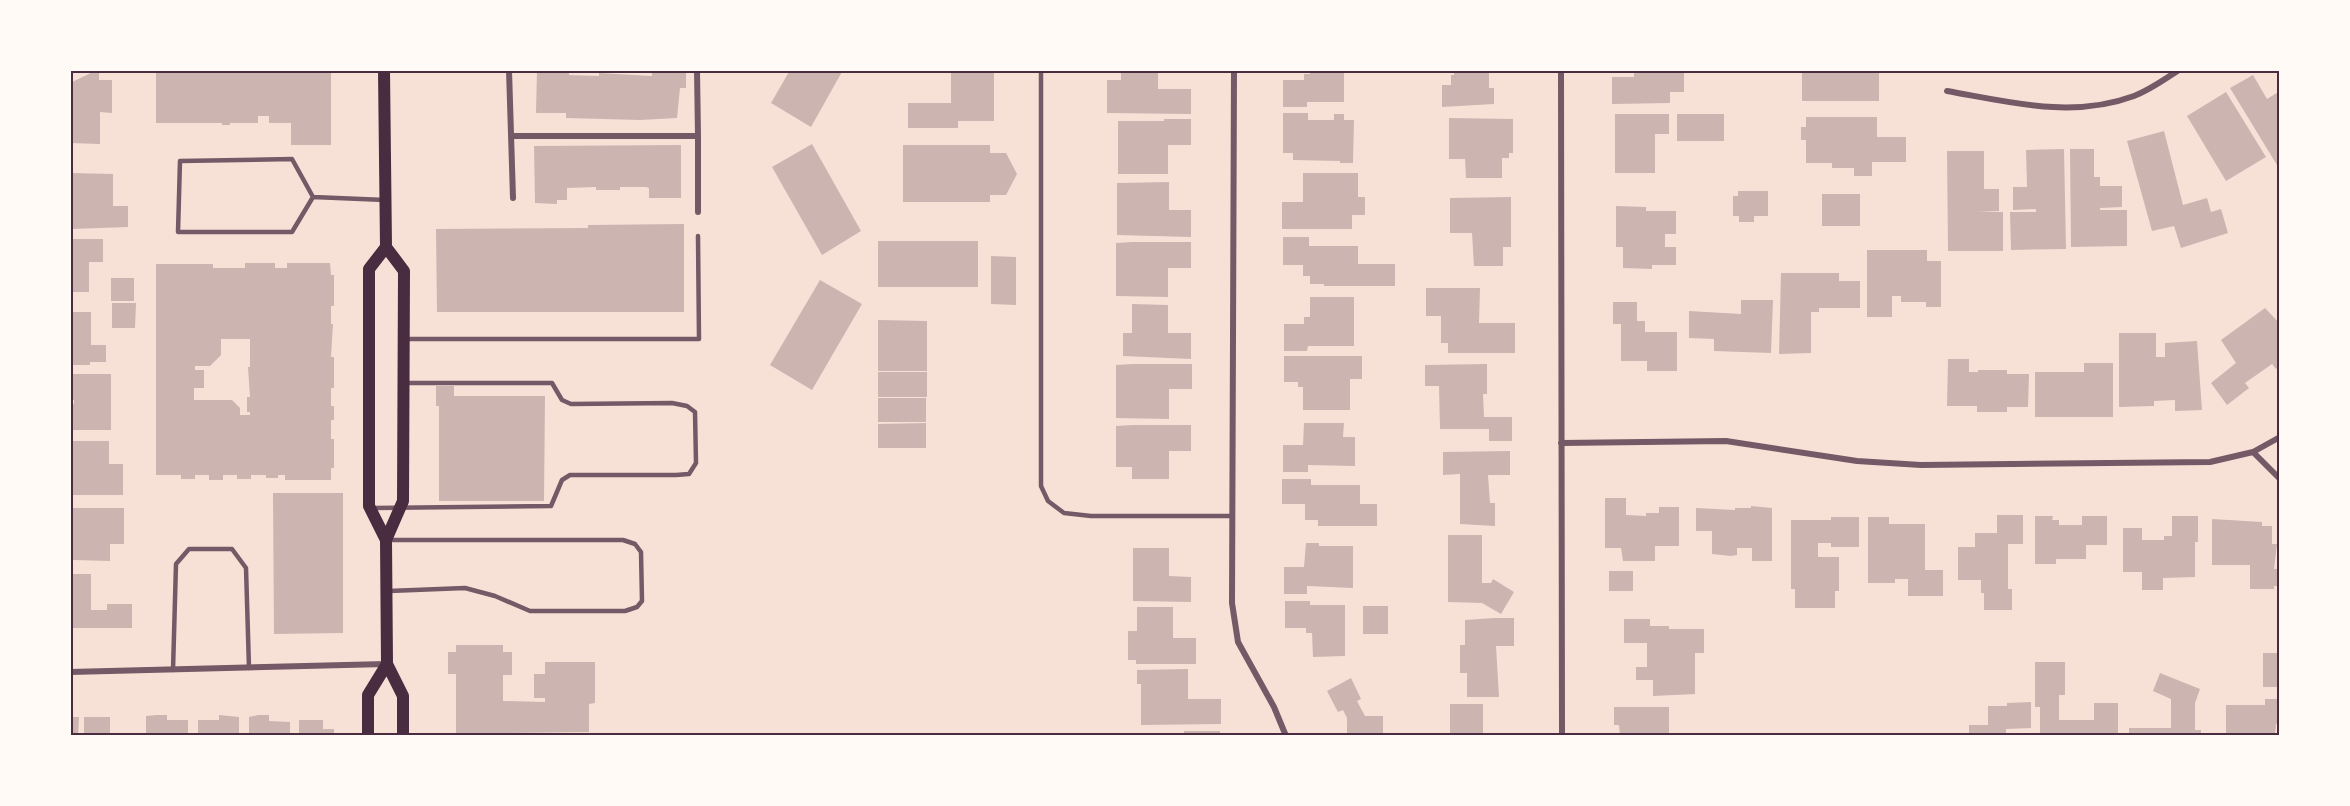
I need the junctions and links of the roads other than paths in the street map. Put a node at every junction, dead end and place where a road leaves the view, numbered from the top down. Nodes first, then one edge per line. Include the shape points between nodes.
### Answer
1 (384, 70) edge
2 (509, 70) edge
3 (697, 70) edge
4 (1041, 70) edge
5 (1234, 70) edge
6 (1561, 70) edge
7 (2179, 70) edge
8 (1947, 91) dead end
9 (511, 136) junction
10 (698, 136) junction
11 (313, 197) junction
12 (513, 198) dead end
13 (386, 200) junction
14 (698, 212) dead end
15 (698, 236) dead end
16 (386, 247) junction
17 (403, 339) junction
18 (403, 383) junction
19 (2280, 437) edge
20 (1561, 443) junction
21 (2253, 452) junction
22 (2280, 479) edge
23 (400, 507) junction
24 (369, 508) junction
25 (1231, 516) junction
26 (386, 540) junction
27 (386, 591) junction
28 (387, 664) junction
29 (249, 668) junction
30 (173, 670) junction
31 (70, 672) edge
32 (368, 735) edge
33 (403, 735) edge
34 (1286, 735) edge
35 (1562, 735) edge

1 - 13 main road
2 - 9 street
3 - 10 street
4 - 25 lane via 1041,486 1048,501 1064,513
5 - 25 street
6 - 20 street
7 - 8 street via 2135,95 2073,109 2038,108
9 - 10 street
9 - 12 street
10 - 14 street
11 - 11 lane via 292,159 180,161 178,232 292,232
11 - 13 lane
13 - 16 main road
15 - 17 lane via 699,339
16 - 17 main road via 404,272
16 - 24 main road via 369,269
17 - 18 main road
18 - 23 main road
18 - 23 lane via 552,383 562,400 571,404 687,406 695,412 696,463 689,474 676,476 570,475 562,480 551,506
19 - 21 street
20 - 21 street via 1726,441 1857,461 1921,465 2210,462
20 - 35 street
21 - 22 street
23 - 24 lane
23 - 26 main road
24 - 26 main road
25 - 34 street via 1232,603 1238,642
26 - 27 main road
26 - 27 lane via 623,540 635,544 641,552 642,601 625,611 530,611 465,588
27 - 28 main road
28 - 29 street
28 - 32 main road via 368,695
28 - 33 main road via 403,696
29 - 30 street
29 - 30 lane via 246,568 232,549 189,549 176,564
30 - 31 street

